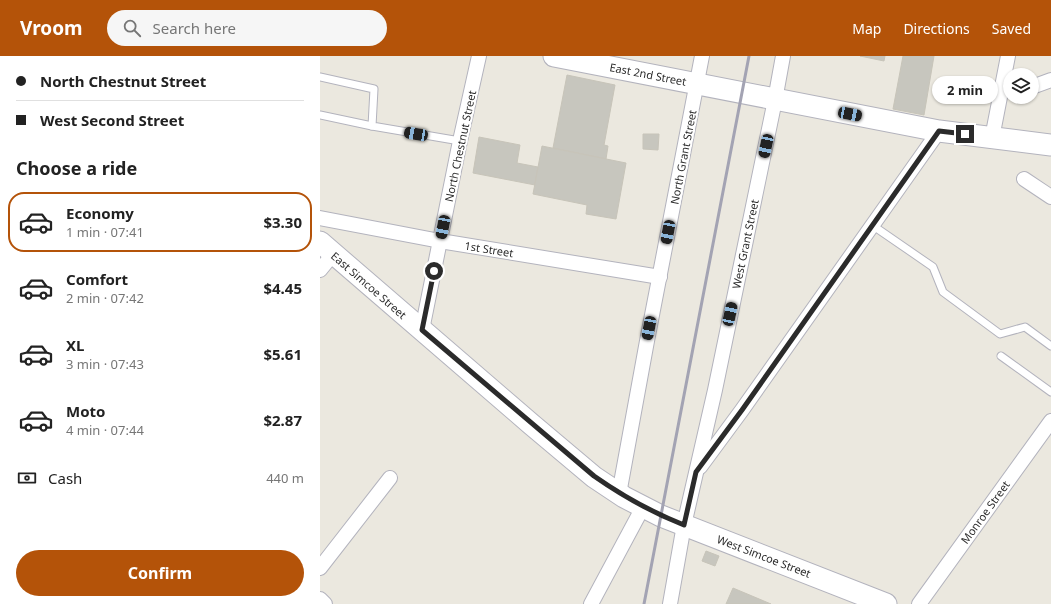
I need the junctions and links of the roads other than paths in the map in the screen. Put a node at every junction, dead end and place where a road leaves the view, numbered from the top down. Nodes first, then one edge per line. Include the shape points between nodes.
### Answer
1 (479, 56) edge
2 (554, 56) edge
3 (702, 56) edge
4 (783, 56) edge
5 (1008, 56) edge
6 (1007, 68) edge
7 (320, 77) edge
8 (1051, 80) edge
9 (697, 84) junction
10 (1039, 84) edge
11 (775, 100) junction
12 (1003, 100) edge
13 (320, 115) edge
14 (372, 126) junction
15 (939, 131) junction
16 (992, 138) junction
17 (460, 141) junction
18 (1051, 146) edge
19 (1024, 179) dead end
20 (1051, 197) edge
21 (320, 218) edge
22 (872, 225) junction
23 (440, 241) junction
24 (327, 248) edge
25 (320, 270) edge
26 (660, 277) junction
27 (422, 330) junction
28 (1051, 346) edge
29 (1001, 356) dead end
30 (1051, 392) edge
31 (1051, 421) edge
32 (696, 472) junction
33 (390, 478) dead end
34 (619, 494) junction
35 (643, 507) junction
36 (684, 525) junction
37 (320, 568) edge
38 (320, 599) edge
39 (325, 604) edge
40 (591, 604) edge
41 (670, 604) edge
42 (886, 604) edge
43 (919, 604) edge

1 - 17 street, North Chestnut Street
2 - 9 street, East 2nd Street
3 - 9 street, North Grant Street
4 - 11 street, West Grant Street
5 - 6 street
7 - 14 lane via 374,88
8 - 10 street
9 - 11 street, East 2nd Street
9 - 26 street, North Grant Street
11 - 15 street, East 2nd Street
11 - 32 street, West Grant Street
12 - 16 street
13 - 14 lane
14 - 17 lane
15 - 16 street, East 2nd Street
15 - 22 street
16 - 18 street, East 2nd Street
17 - 23 street, North Chestnut Street
19 - 20 street
21 - 23 street, 1st Street
22 - 28 lane via 933,267 943,292 1000,334 1025,327
22 - 32 street
23 - 26 street, 1st Street
23 - 27 street, North Chestnut Street
24 - 25 street
24 - 27 street, East Simcoe Street
26 - 34 street, North Grant Street
27 - 34 street, East Simcoe Street via 577,462
29 - 30 lane
31 - 43 street, Monroe Street
32 - 36 street, West Grant Street
33 - 37 street
34 - 35 street, East Simcoe Street
35 - 36 street, West Simcoe Street
35 - 40 street
36 - 41 street, West Grant Street
36 - 42 street, West Simcoe Street
38 - 39 street

